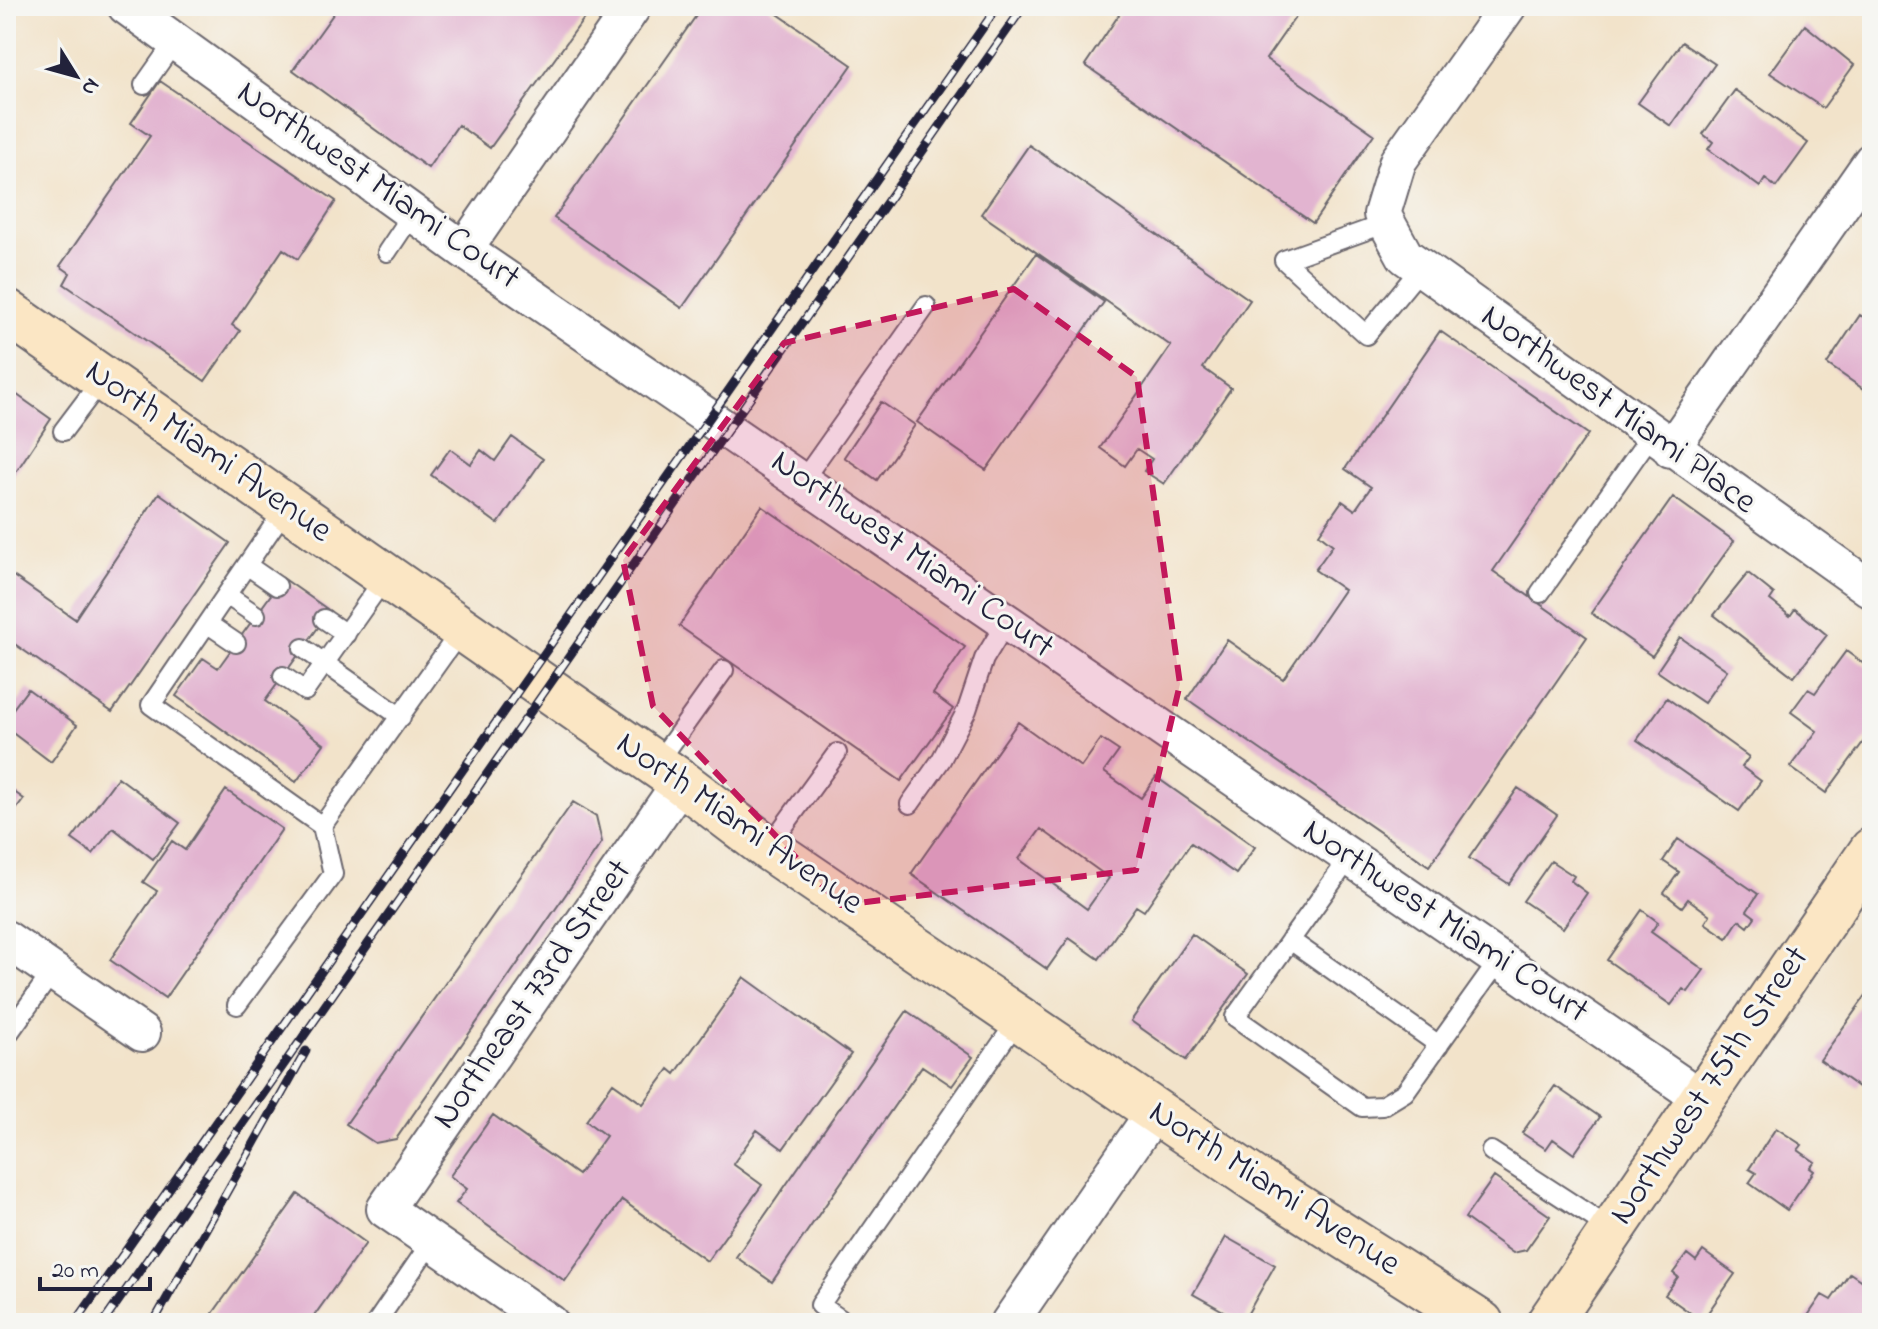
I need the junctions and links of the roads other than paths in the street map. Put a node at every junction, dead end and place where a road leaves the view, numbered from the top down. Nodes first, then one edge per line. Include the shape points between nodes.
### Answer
1 (126, 6) edge
2 (633, 6) edge
3 (1508, 6) edge
4 (175, 41) junction
5 (144, 85) dead end
6 (1872, 161) edge
7 (413, 213) junction
8 (1384, 218) junction
9 (464, 250) junction
10 (387, 252) dead end
11 (1421, 268) junction
12 (926, 306) dead end
13 (6, 311) edge
14 (103, 378) junction
15 (63, 431) dead end
16 (1661, 442) junction
17 (803, 480) junction
18 (287, 506) junction
19 (248, 566) junction
20 (386, 576) junction
21 (277, 586) dead end
22 (1872, 590) edge
23 (1540, 593) dead end
24 (228, 596) junction
25 (256, 615) dead end
26 (324, 619) dead end
27 (1007, 621) junction
28 (208, 624) junction
29 (462, 629) junction
30 (346, 634) junction
31 (236, 643) dead end
32 (303, 648) dead end
33 (325, 664) junction
34 (724, 670) dead end
35 (283, 676) dead end
36 (401, 717) junction
37 (837, 753) dead end
38 (669, 774) junction
39 (910, 804) dead end
40 (322, 826) junction
41 (768, 848) junction
42 (1872, 850) edge
43 (1350, 857) junction
44 (6, 939) edge
45 (1290, 940) junction
46 (1500, 959) junction
47 (53, 971) junction
48 (237, 1005) dead end
49 (1019, 1018) junction
50 (142, 1033) dead end
51 (6, 1037) edge
52 (1439, 1045) junction
53 (1701, 1098) junction
54 (1155, 1111) junction
55 (1491, 1151) dead end
56 (1611, 1229) junction
57 (432, 1241) junction
58 (531, 1318) edge
59 (376, 1323) edge
60 (846, 1323) edge
61 (1009, 1323) edge
62 (1481, 1323) edge
63 (1549, 1323) edge

1 - 4 street, Northwest Miami Court
2 - 9 street
3 - 8 street via 1398,161
4 - 5 lane
4 - 7 street, Northwest Miami Court
6 - 16 street
7 - 9 street, Northwest Miami Court
7 - 10 lane
8 - 11 street, Northwest Miami Place via 1405,256
8 - 11 lane via 1284,260 1366,335
9 - 17 street, Northwest Miami Court
11 - 16 street, Northwest Miami Place
12 - 17 lane
13 - 14 main road, North Miami Avenue
14 - 15 lane
14 - 18 main road, North Miami Avenue
16 - 22 street, Northwest Miami Place
16 - 23 lane
17 - 27 street, Northwest Miami Court
18 - 19 lane
18 - 20 main road, North Miami Avenue
19 - 21 lane
19 - 24 lane
20 - 29 main road, North Miami Avenue
20 - 30 lane
24 - 25 lane
24 - 28 lane
26 - 30 lane
27 - 39 lane via 984,659 967,710 941,760
27 - 43 street, Northwest Miami Court
28 - 31 lane
28 - 40 lane via 151,705
29 - 36 lane
29 - 38 main road, North Miami Avenue
30 - 33 lane
32 - 33 lane
33 - 35 lane via 305,691
33 - 36 lane
34 - 38 lane
36 - 40 lane
37 - 41 lane
38 - 41 main road, North Miami Avenue
38 - 57 street, Northeast 73rd Street via 385,1209
40 - 48 lane via 333,874
41 - 49 main road, North Miami Avenue
42 - 53 main road, Northwest 75th Street
43 - 45 lane
43 - 46 street, Northwest Miami Court
44 - 47 street
45 - 52 lane
45 - 52 lane via 1235,1017 1362,1107 1382,1106 1405,1092
46 - 52 lane
46 - 53 street, Northwest Miami Court
47 - 50 street
47 - 51 lane
49 - 54 main road, North Miami Avenue
49 - 60 lane via 820,1305
53 - 56 main road, Northwest 75th Street
54 - 61 street
54 - 62 main road, North Miami Avenue
55 - 56 lane
56 - 63 main road, Northwest 75th Street
57 - 58 street
57 - 59 lane

